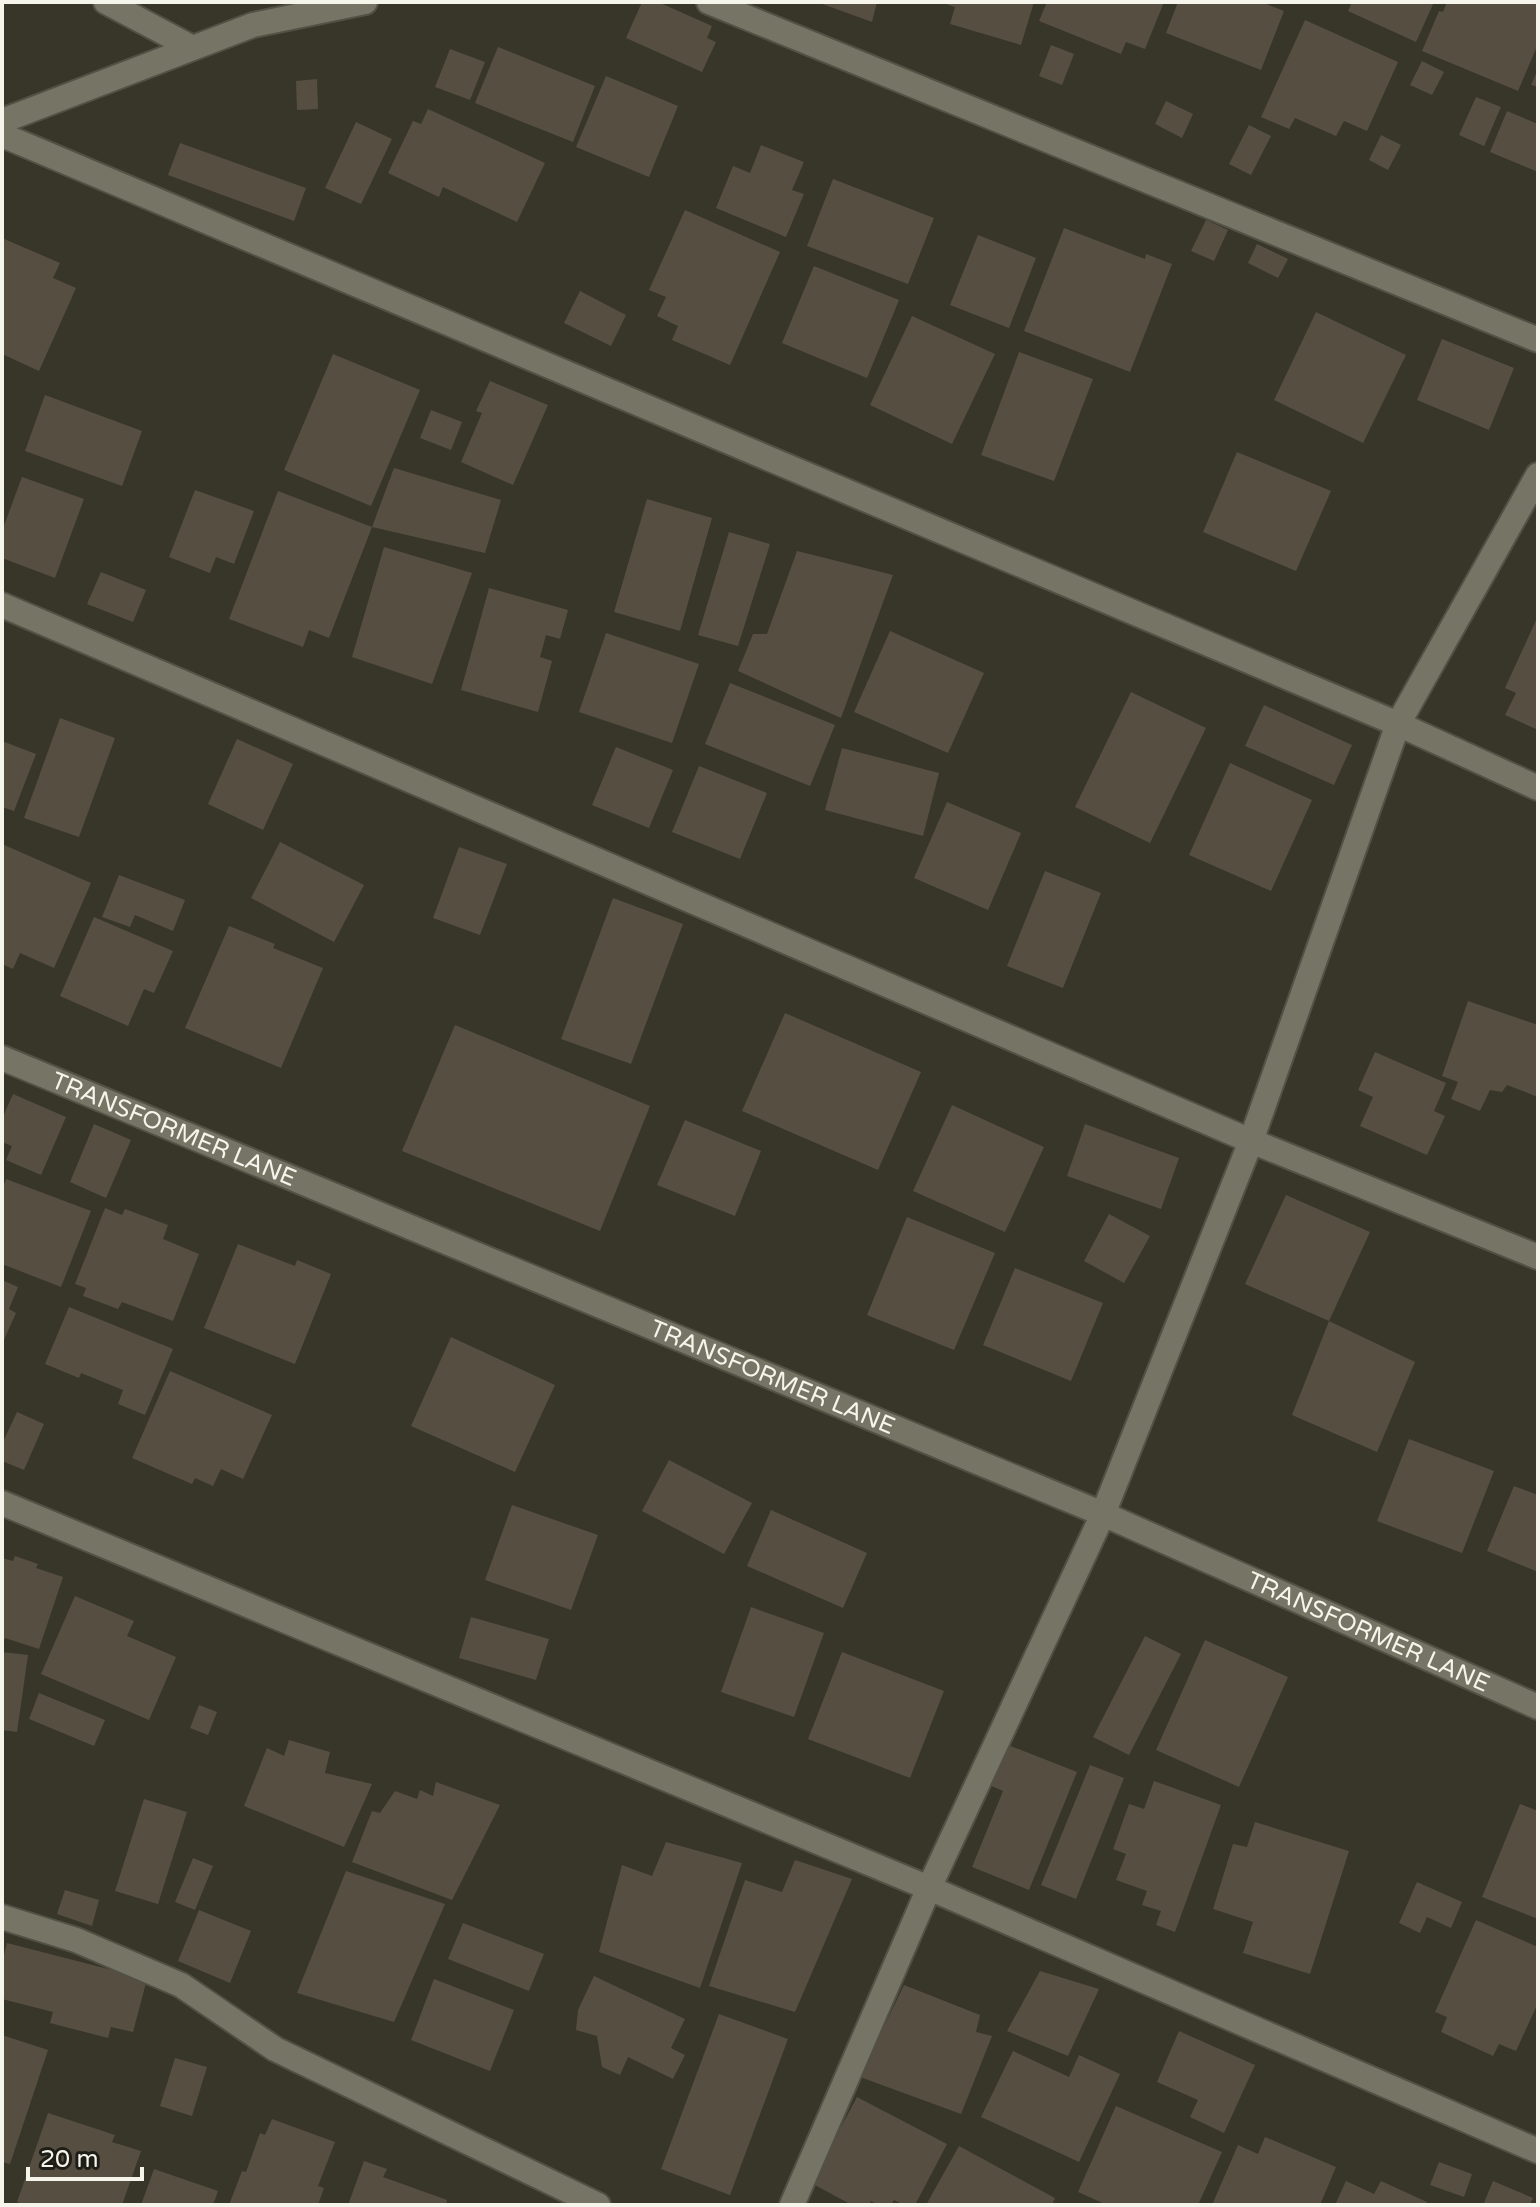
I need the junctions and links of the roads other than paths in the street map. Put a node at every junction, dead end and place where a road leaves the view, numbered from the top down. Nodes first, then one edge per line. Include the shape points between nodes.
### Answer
1 (106, 2) edge
2 (365, 2) edge
3 (709, 2) edge
4 (191, 47) junction
5 (2, 121) edge
6 (2, 135) edge
7 (1538, 340) edge
8 (1538, 475) edge
9 (2, 605) edge
10 (1398, 724) junction
11 (1538, 788) edge
12 (2, 1058) edge
13 (1251, 1141) junction
14 (1538, 1257) edge
15 (2, 1503) edge
16 (1103, 1514) junction
17 (1538, 1707) edge
18 (929, 1888) junction
19 (2, 1917) edge
20 (1538, 2151) edge
21 (598, 2205) edge
22 (792, 2205) edge

1 - 4 street
2 - 4 street via 253,25
3 - 7 street
4 - 5 street
6 - 10 street
8 - 10 street
9 - 13 street
10 - 11 street
10 - 13 street
12 - 16 street, TRANSFORMER LANE
13 - 14 street
13 - 16 street
15 - 18 street
16 - 17 street, TRANSFORMER LANE
16 - 18 street
18 - 20 street
18 - 22 street
19 - 21 street via 76,1940 181,1985 275,2049

